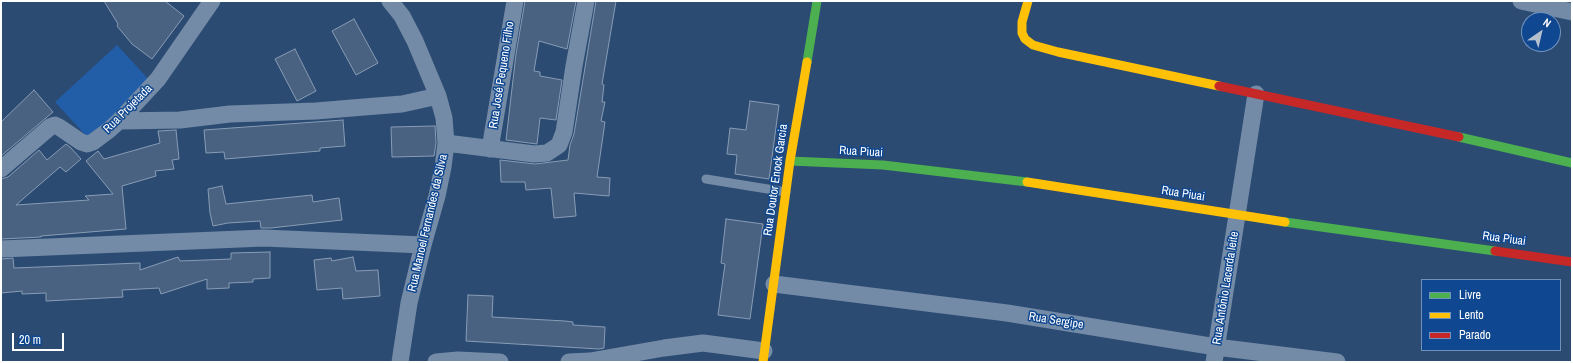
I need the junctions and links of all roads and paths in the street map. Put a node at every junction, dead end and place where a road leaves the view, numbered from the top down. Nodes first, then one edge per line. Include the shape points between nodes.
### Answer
1 (212, 1) edge
2 (390, 1) edge
3 (515, 1) edge
4 (586, 1) edge
5 (818, 1) edge
6 (1028, 1) edge
7 (1521, 1) edge
8 (1572, 12) edge
9 (1256, 94) junction
10 (438, 96) junction
11 (120, 121) junction
12 (446, 143) junction
13 (490, 149) junction
14 (790, 161) junction
15 (1572, 163) edge
16 (1, 169) edge
17 (706, 179) dead end
18 (786, 192) junction
19 (1238, 215) junction
20 (423, 244) junction
21 (1, 249) edge
22 (1572, 262) edge
23 (774, 284) junction
24 (1215, 355) edge
25 (764, 356) edge
26 (458, 361) edge
27 (400, 362) edge
28 (436, 362) edge
29 (500, 362) edge
30 (569, 362) edge
31 (1337, 362) edge

1 - 11 street, Rua Projetada via 158,79
2 - 10 street, Rua Manoel Fernandes da Silva via 402,16 415,41
3 - 13 street, Rua José Pequeno Filho
4 - 13 street via 561,142 546,153
5 - 14 street, Rua Doutor Enock Garcia
6 - 9 street via 1022,22 1022,33 1033,45
7 - 8 street
9 - 15 street
9 - 19 street, Rua Antônio Lacerda leite
10 - 11 street via 402,104 364,108
10 - 12 street, Rua Manoel Fernandes da Silva via 444,118
11 - 16 street, Rua Projetada via 90,144 81,142 59,127 50,127
12 - 13 street
12 - 20 street, Rua Manoel Fernandes da Silva via 443,167
14 - 18 street, Rua Doutor Enock Garcia
14 - 19 street, Rua Piuai via 883,165 1012,180
17 - 18 lane
18 - 23 street, Rua Doutor Enock Garcia
19 - 22 street, Rua Piuai
19 - 24 street, Rua Antônio Lacerda leite
20 - 21 street via 264,238
20 - 27 street, Rua Manoel Fernandes da Silva via 409,303
23 - 24 street, Rua Sergipe via 1007,313
23 - 25 street, Rua Doutor Enock Garcia
24 - 31 street, Rua Sergipe
25 - 30 street via 703,343
26 - 28 street
26 - 29 street

